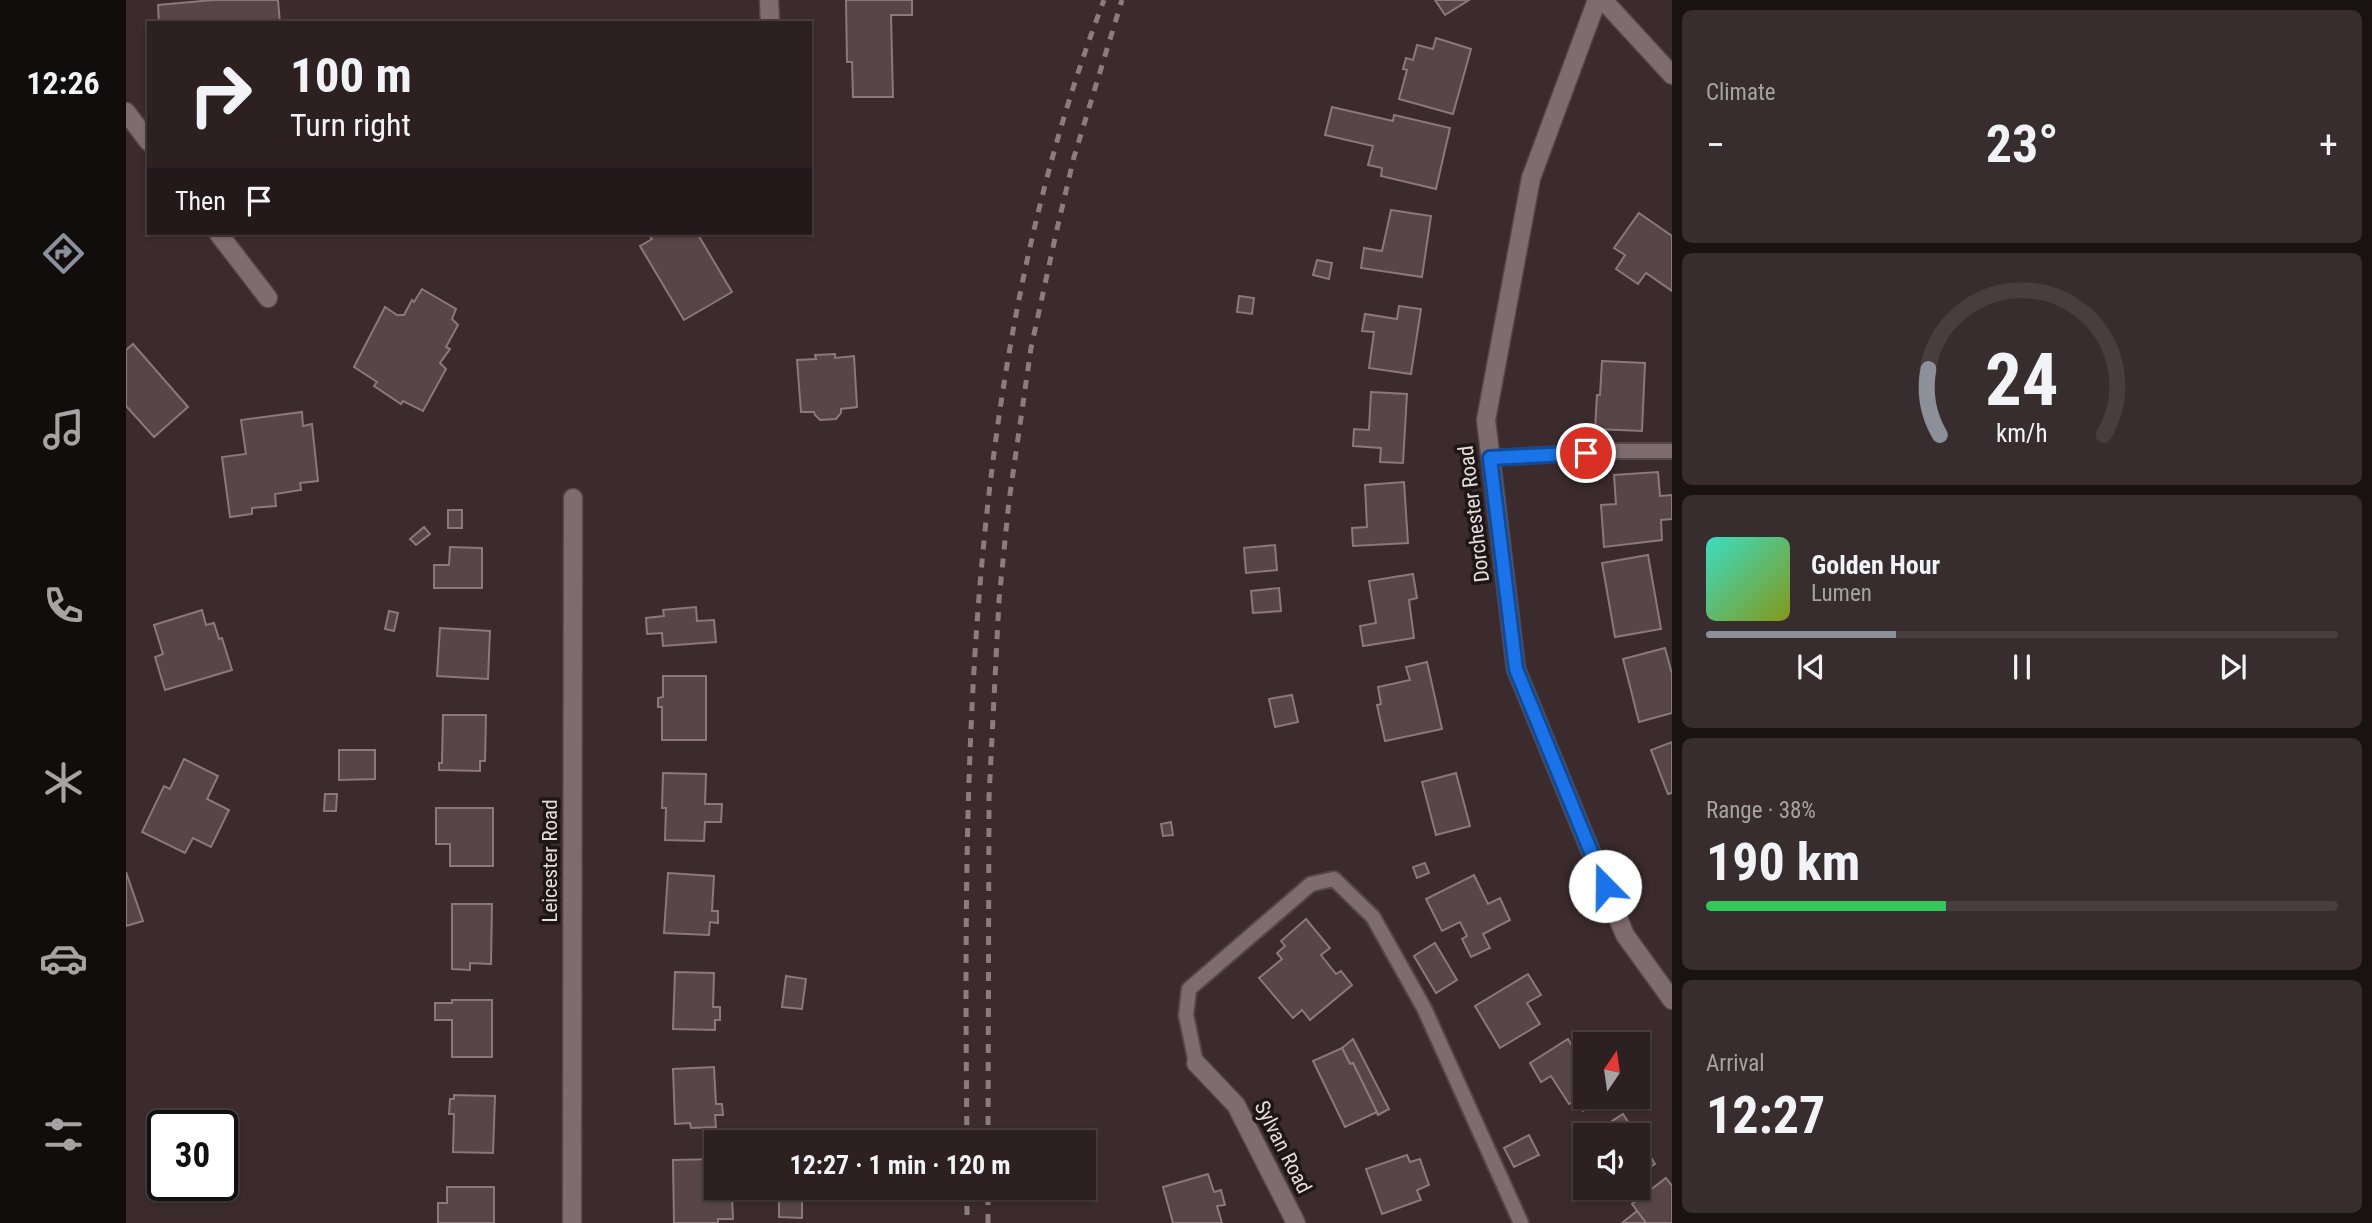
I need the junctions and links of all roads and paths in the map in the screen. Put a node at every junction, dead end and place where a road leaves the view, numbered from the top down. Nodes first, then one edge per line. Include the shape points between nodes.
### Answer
1 (769, 0) edge
2 (1597, 0) edge
3 (1603, 0) edge
4 (770, 21) edge
5 (1672, 75) edge
6 (126, 112) edge
7 (147, 139) edge
8 (220, 235) edge
9 (268, 298) dead end
10 (1672, 451) edge
11 (1490, 458) junction
12 (573, 498) dead end
13 (1672, 1000) edge
14 (1196, 1063) joint
15 (572, 1223) edge
16 (1296, 1223) edge
17 (1521, 1223) edge

1 - 4 street
2 - 11 street, Dorchester Road via 1531,178 1486,420
3 - 5 street
6 - 7 street
8 - 9 street
10 - 11 lane
11 - 13 street, Dorchester Road via 1516,669 1625,934
12 - 15 street, Leicester Road
14 - 16 street, Sylvan Road via 1236,1105
14 - 17 lane via 1185,1015 1189,989 1311,884 1334,879 1373,917 1424,1008

